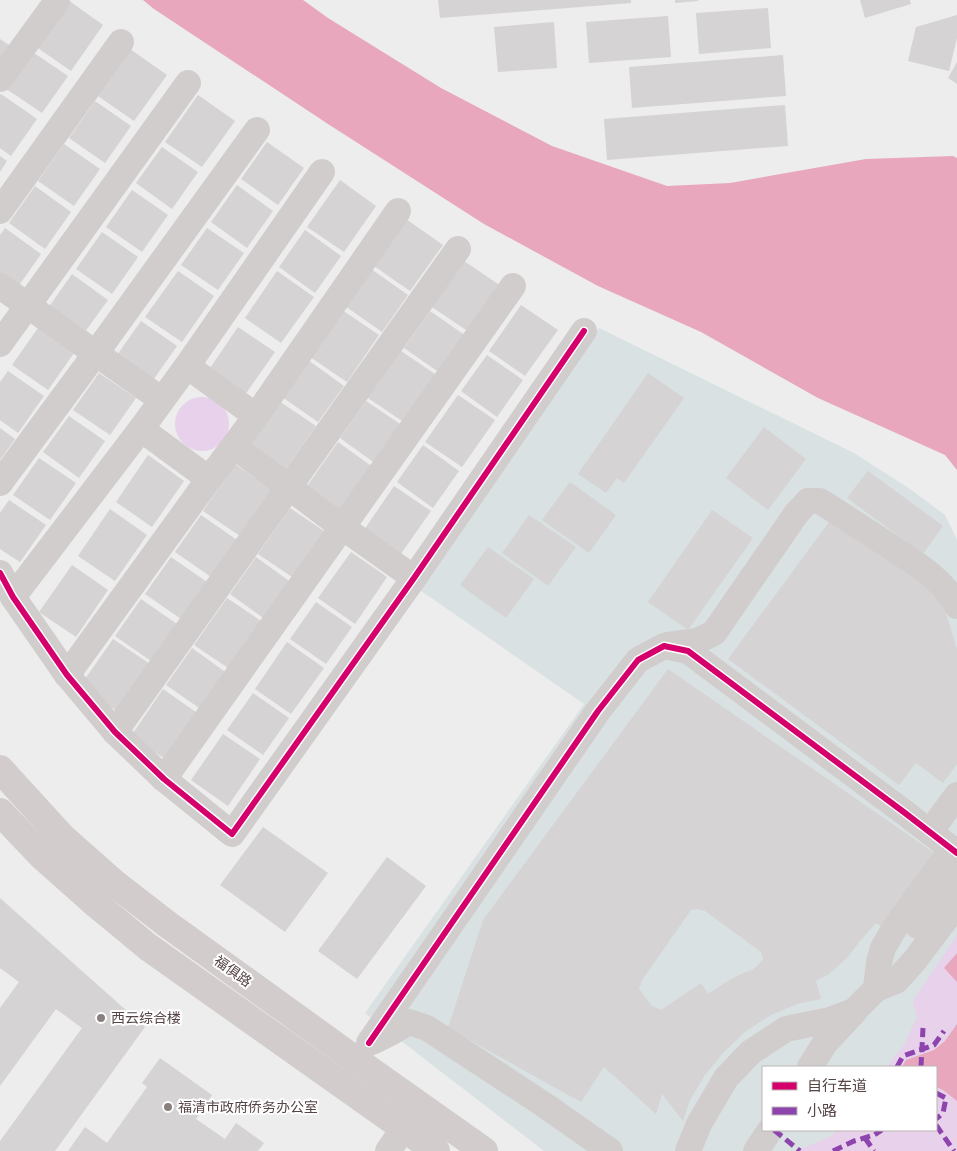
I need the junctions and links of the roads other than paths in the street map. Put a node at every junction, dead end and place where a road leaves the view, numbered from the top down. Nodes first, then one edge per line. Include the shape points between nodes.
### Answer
1 (57, 1) edge
2 (121, 42) dead end
3 (0, 79) edge
4 (188, 83) dead end
5 (257, 130) dead end
6 (322, 172) dead end
7 (0, 211) edge
8 (398, 211) dead end
9 (458, 249) dead end
10 (0, 286) edge
11 (513, 286) dead end
12 (28, 306) junction
13 (584, 331) dead end
14 (0, 344) edge
15 (96, 353) junction
16 (187, 366) junction
17 (162, 400) junction
18 (256, 416) junction
19 (141, 429) junction
20 (234, 446) junction
21 (209, 479) junction
22 (0, 483) edge
23 (289, 487) junction
24 (342, 527) junction
25 (0, 573) edge
26 (414, 578) junction
27 (13, 597) junction
28 (957, 606) edge
29 (664, 646) junction
30 (66, 675) junction
31 (115, 732) junction
32 (0, 769) edge
33 (164, 779) junction
34 (957, 795) edge
35 (0, 812) edge
36 (930, 832) junction
37 (954, 851) edge
38 (957, 874) edge
39 (957, 904) edge
40 (876, 989) junction
41 (854, 1011) junction
42 (360, 1050) junction
43 (811, 1066) edge
44 (404, 1128) junction
45 (769, 1131) edge
46 (388, 1151) edge
47 (436, 1151) edge
48 (484, 1151) edge
49 (610, 1151) edge
50 (688, 1151) edge
51 (756, 1151) edge

1 - 3 street
2 - 7 street
4 - 12 street
5 - 15 street
6 - 16 street
8 - 18 street
9 - 23 street
10 - 12 street
11 - 24 street
12 - 14 street
12 - 15 street
13 - 26 street
15 - 17 street
15 - 22 street
16 - 17 street
16 - 18 street
17 - 19 street
18 - 20 street
19 - 21 street
19 - 27 street
20 - 21 street
20 - 23 street
21 - 30 street
23 - 24 street
23 - 31 street
24 - 26 street
24 - 33 street
25 - 27 street
26 - 33 street via 232,834
27 - 30 street
28 - 29 street via 926,570 820,501 808,501 714,633 697,641
29 - 36 street via 688,651
29 - 42 street via 638,660 598,711
30 - 31 street
31 - 33 street
32 - 42 main road, 福俱路 via 62,837 114,883 167,924
34 - 36 street
35 - 44 main road, 福俱路 via 42,856 148,947
36 - 37 street
37 - 40 street via 883,948
38 - 40 street via 920,922
39 - 40 street via 896,981
40 - 41 street
41 - 43 street via 825,1043
41 - 50 street via 830,1020 786,1029 751,1052 726,1078 699,1124
42 - 48 main road, 福俱路
42 - 49 street via 408,1022 427,1028
44 - 46 street
44 - 47 main road, 福俱路
45 - 51 street

